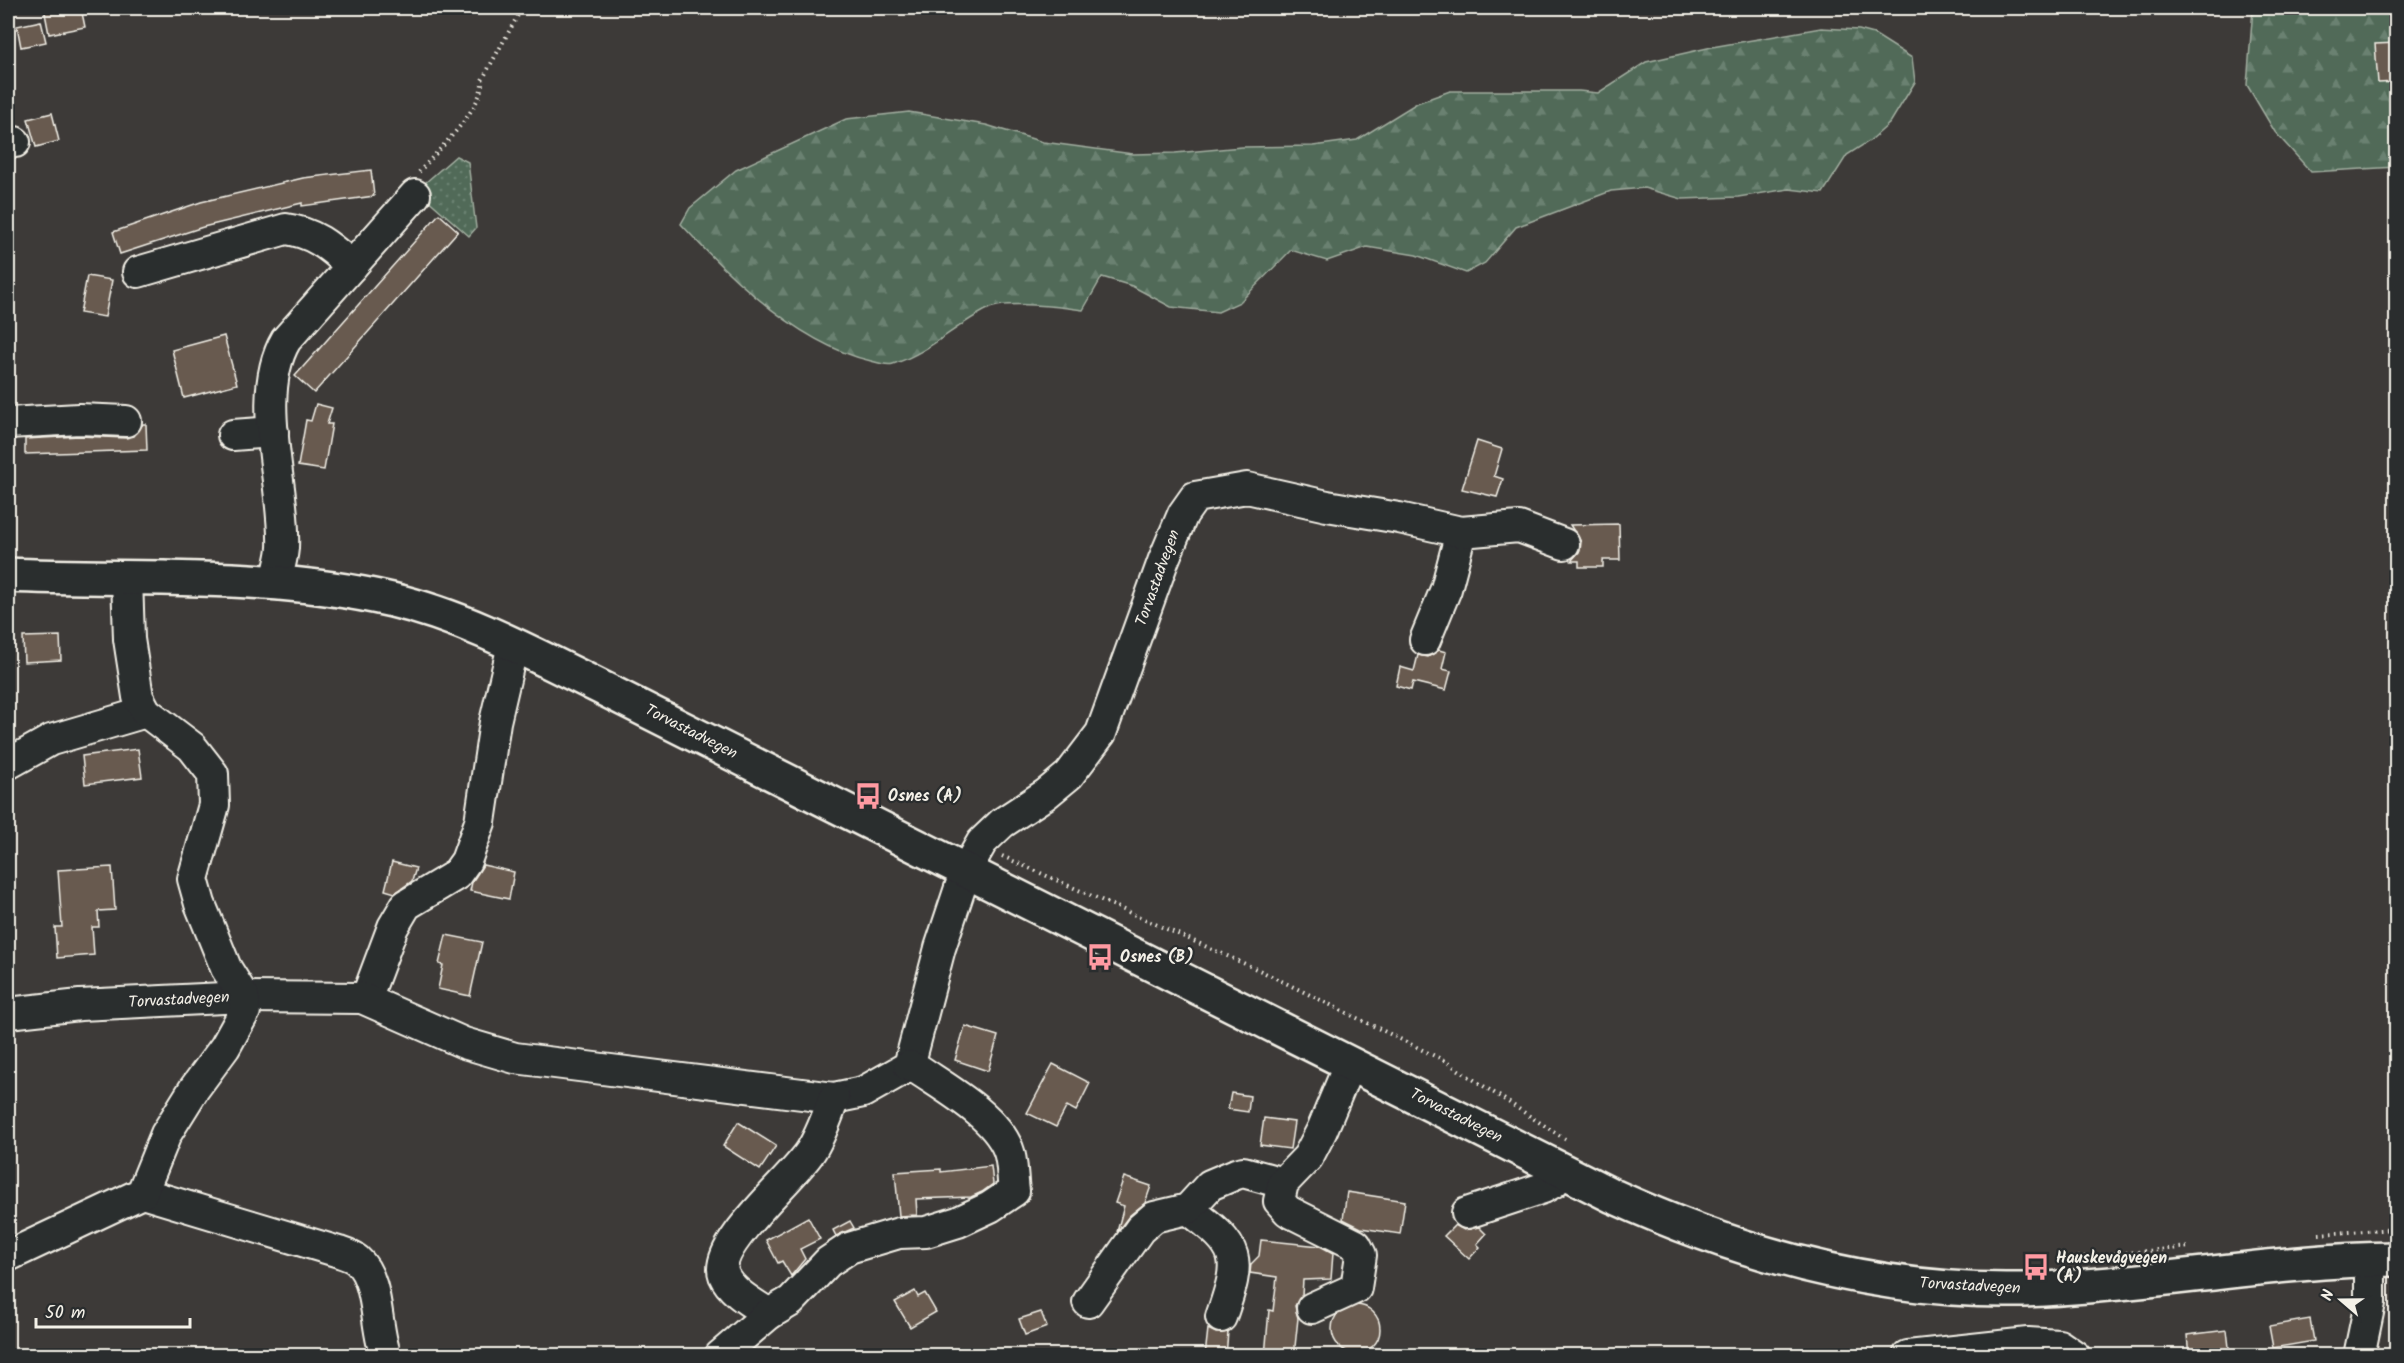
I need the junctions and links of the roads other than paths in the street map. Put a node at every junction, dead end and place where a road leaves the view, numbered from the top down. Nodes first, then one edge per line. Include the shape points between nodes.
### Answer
1 (415, 195) road end
2 (352, 266) junction
3 (138, 272) dead end
4 (126, 421) dead end
5 (8, 423) edge
6 (273, 432) junction
7 (233, 435) dead end
8 (1461, 532) junction
9 (1564, 544) dead end
10 (8, 575) edge
11 (127, 578) junction
12 (275, 584) junction
13 (1425, 640) dead end
14 (513, 645) junction
15 (146, 712) junction
16 (8, 764) edge
17 (972, 858) junction
18 (243, 997) junction
19 (366, 999) junction
20 (8, 1013) edge
21 (1350, 1063) junction
22 (909, 1066) junction
23 (834, 1098) junction
24 (1568, 1157) junction
25 (1283, 1183) junction
26 (142, 1193) junction
27 (1188, 1209) junction
28 (1467, 1213) dead end
29 (8, 1256) edge
30 (2383, 1259) edge
31 (1088, 1302) dead end
32 (1312, 1308) dead end
33 (769, 1314) junction
34 (1221, 1317) dead end
35 (386, 1356) edge
36 (720, 1356) edge
37 (1908, 1356) edge
38 (2075, 1356) edge
39 (2359, 1356) edge

1 - 2 street
2 - 3 street via 322,240 286,229
2 - 6 street via 278,354 273,375
4 - 5 street
6 - 7 street
6 - 12 street via 283,549
8 - 9 street, Torvastadvegen via 1519,527
8 - 13 street via 1446,589
8 - 17 street, Torvastadvegen via 1247,488 1195,497 1183,514 1164,559 1101,733 1069,775 1002,823
10 - 11 main road, Torvastadvegen
11 - 12 main road, Torvastadvegen
11 - 15 street via 132,673
12 - 14 main road, Torvastadvegen via 393,600 442,615
14 - 17 main road, Torvastadvegen
14 - 19 street via 495,722 480,822 466,861 456,875 406,905 393,927
15 - 16 street via 51,740
15 - 18 street, Torvastadvegen via 192,747 213,774 214,805 193,879 226,968
17 - 21 main road, Torvastadvegen
17 - 22 street, Torvastadvegen via 940,948
18 - 19 street
18 - 20 street, Torvastadvegen via 80,1005
18 - 26 street via 245,1011 166,1134
19 - 23 street via 464,1043 515,1058
21 - 24 main road, Torvastadvegen
21 - 25 street via 1308,1157
22 - 23 street via 863,1092
22 - 33 street via 980,1113 998,1134 1009,1150 1014,1191 958,1222 926,1233 899,1233 849,1248 828,1262 790,1301
23 - 33 street via 812,1150 767,1198 723,1260 724,1274 738,1292
24 - 28 street via 1554,1182 1544,1188
24 - 30 main road, Torvastadvegen via 1654,1215 1733,1245 1819,1269 1897,1282 2044,1289
25 - 27 street via 1243,1172 1210,1185
25 - 32 street via 1279,1201 1288,1211 1356,1245 1361,1254 1356,1287
26 - 29 street
26 - 35 street via 357,1260 375,1300
27 - 31 street via 1154,1217 1140,1229
27 - 34 street via 1223,1239 1234,1254 1236,1269
30 - 39 street
33 - 36 street
37 - 38 street via 2028,1343 2059,1345

